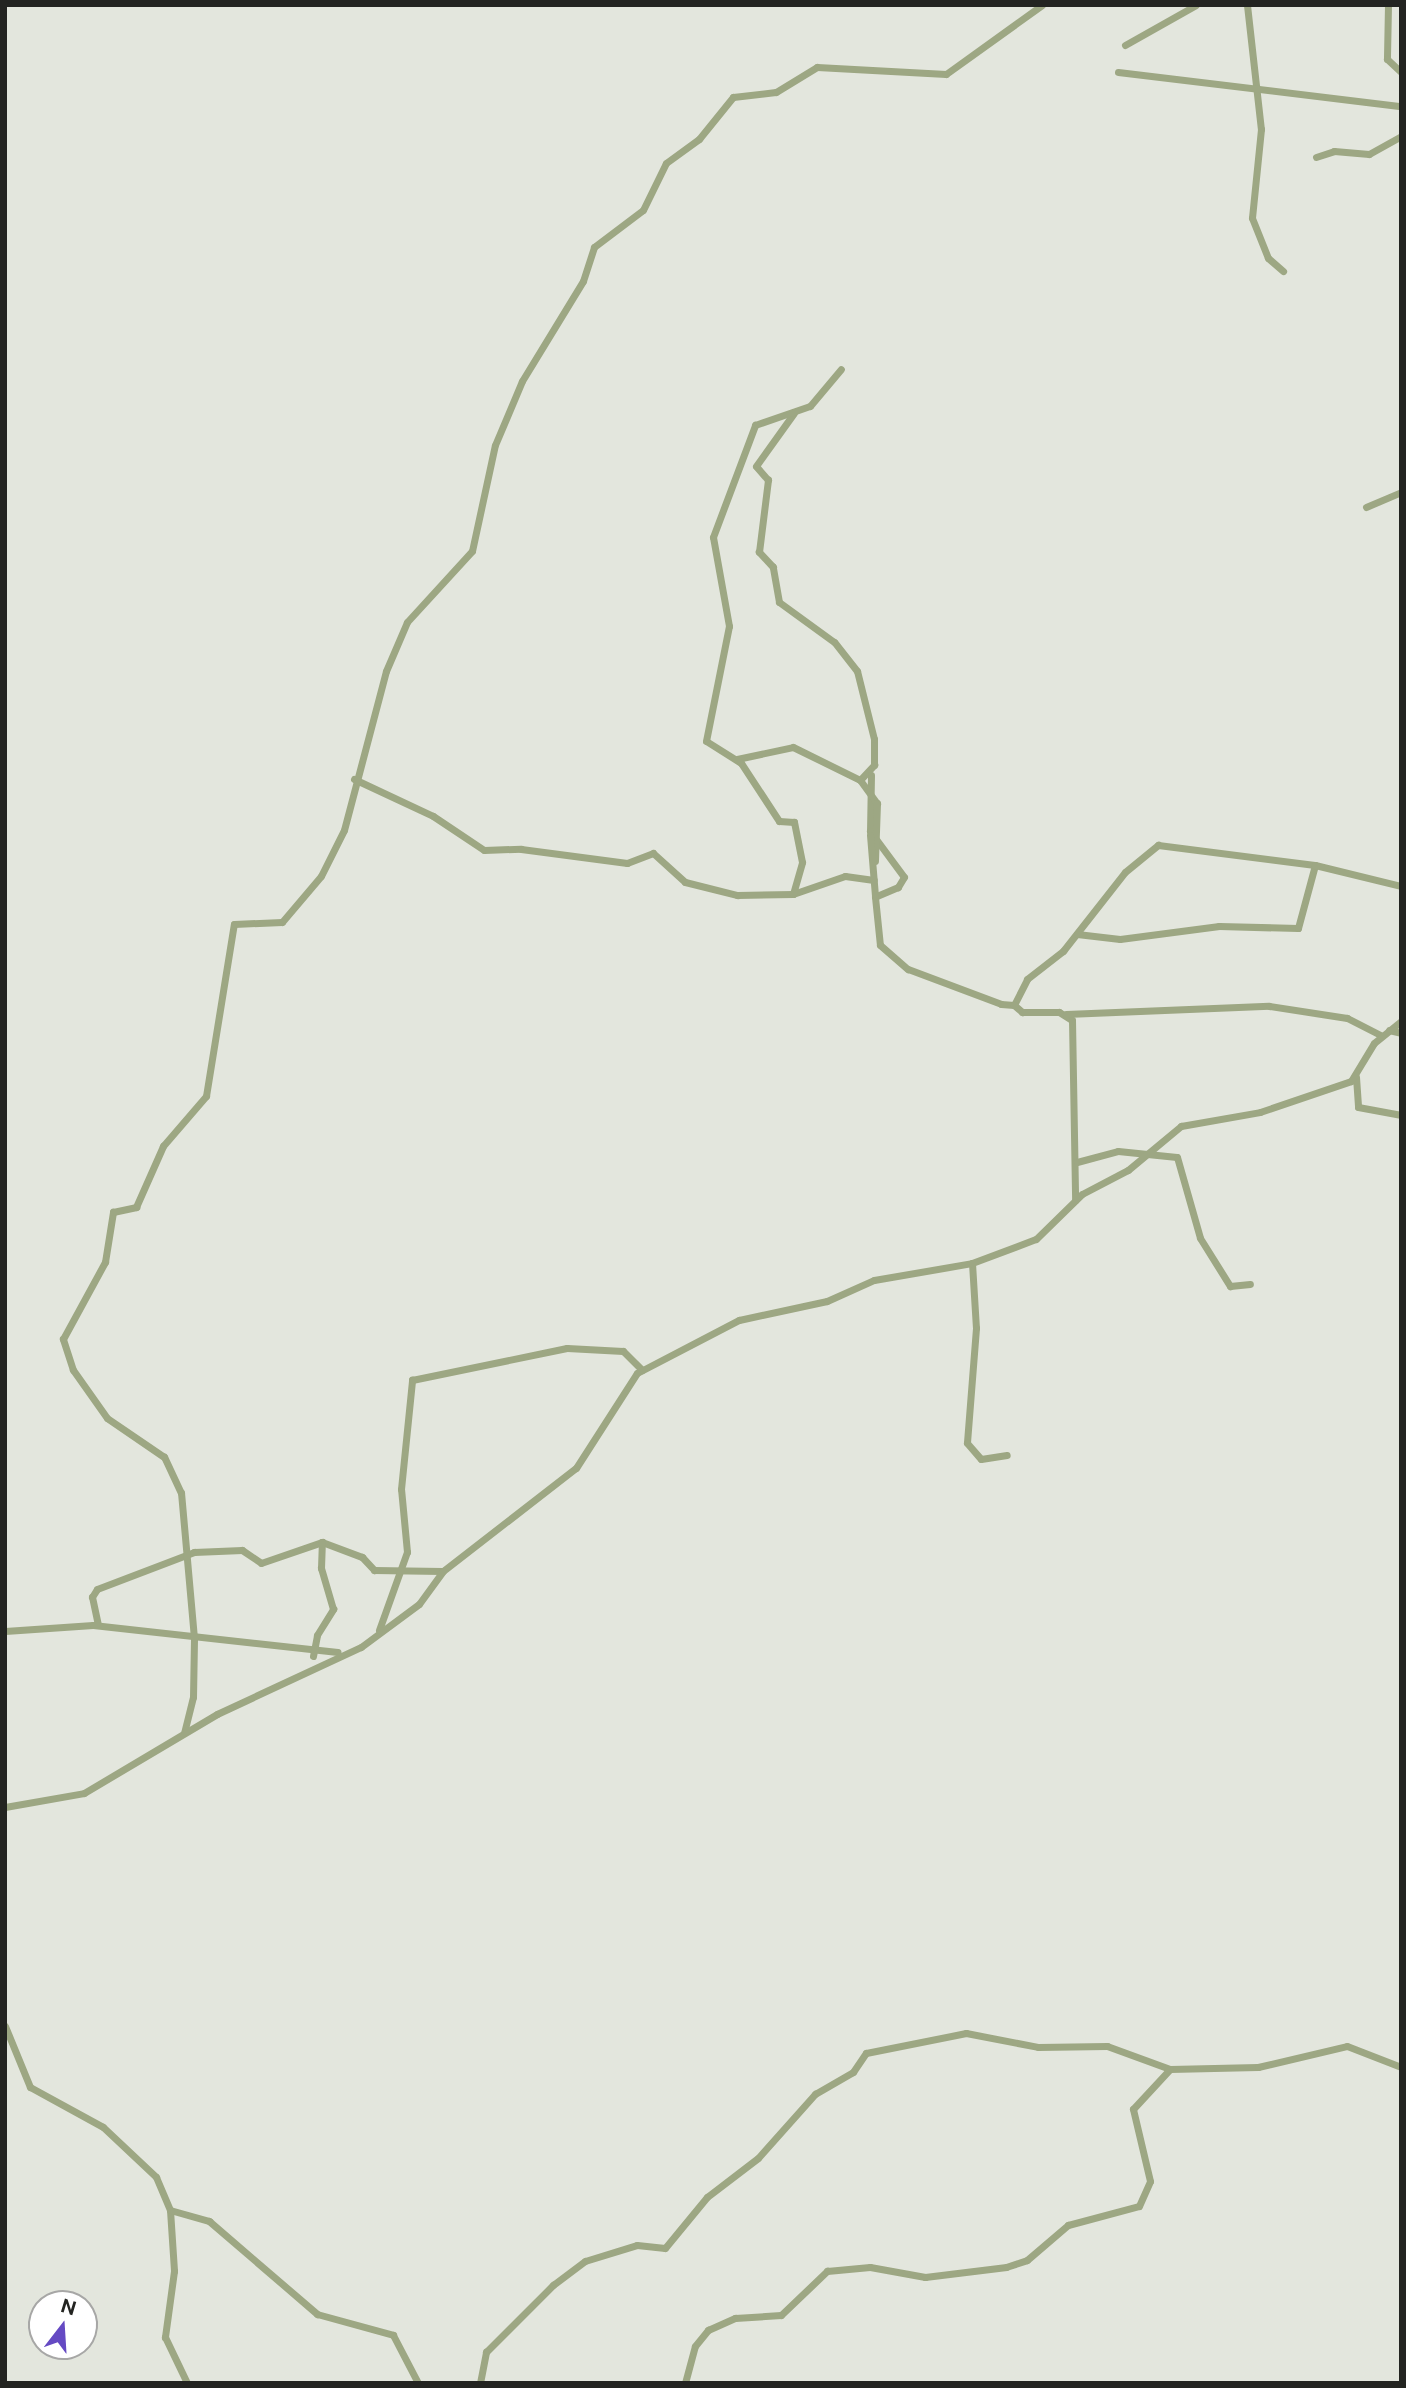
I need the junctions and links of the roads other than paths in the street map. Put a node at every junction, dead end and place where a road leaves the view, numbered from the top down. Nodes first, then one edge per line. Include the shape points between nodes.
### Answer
1 (1042, 5) edge
2 (1196, 5) edge
3 (1247, 5) edge
4 (1388, 5) edge
5 (1125, 45) dead end
6 (1118, 72) dead end
7 (1401, 72) edge
8 (1258, 90) junction
9 (1401, 106) edge
10 (1401, 136) edge
11 (1316, 157) dead end
12 (1283, 271) dead end
13 (841, 369) dead end
14 (794, 413) junction
15 (1401, 492) edge
16 (1366, 508) dead end
17 (737, 759) junction
18 (871, 775) junction
19 (354, 779) junction
20 (860, 780) junction
21 (872, 793) junction
22 (870, 831) junction
23 (877, 844) junction
24 (875, 861) junction
25 (1315, 865) junction
26 (874, 880) junction
27 (1401, 886) edge
28 (793, 894) junction
29 (875, 897) junction
30 (1077, 934) junction
31 (1014, 1005) junction
32 (1066, 1014) junction
33 (1401, 1021) edge
34 (1389, 1030) junction
35 (1401, 1033) edge
36 (1381, 1035) junction
37 (1356, 1076) junction
38 (1401, 1115) edge
39 (1153, 1151) junction
40 (1077, 1162) junction
41 (1074, 1200) junction
42 (972, 1263) junction
43 (1250, 1284) dead end
44 (642, 1370) junction
45 (1007, 1455) dead end
46 (322, 1542) junction
47 (184, 1559) junction
48 (443, 1571) junction
49 (402, 1573) junction
50 (98, 1625) junction
51 (379, 1630) junction
52 (5, 1631) edge
53 (194, 1635) junction
54 (356, 1649) junction
55 (312, 1654) junction
56 (317, 1662) junction
57 (184, 1733) junction
58 (5, 1807) edge
59 (5, 2026) edge
60 (1401, 2067) edge
61 (1170, 2069) junction
62 (170, 2210) junction
63 (187, 2383) edge
64 (418, 2383) edge
65 (480, 2383) edge
66 (685, 2383) edge

1 - 19 street via 946,74 817,67 776,92 733,97 699,139 666,163 643,210 594,247 570,306 522,381 495,445 472,551 407,622
2 - 5 street
3 - 8 street
4 - 7 street via 1387,59
6 - 8 street
8 - 9 street
8 - 12 street via 1259,198 1252,218 1268,258
10 - 11 street via 1369,154 1334,151
13 - 14 street via 818,400
14 - 17 street via 760,421 748,435 713,537 729,626 706,741
14 - 18 street via 756,466 768,480 759,552 773,567 779,602 835,642 857,671 874,739
15 - 16 street
17 - 20 street via 793,747
17 - 28 street via 779,821 795,823 802,862
18 - 20 street
18 - 21 street
19 - 28 street via 433,816 484,850 521,849 626,863 650,853 700,888
19 - 47 street via 341,839 297,910 278,924 234,924 206,1096 163,1146 136,1207 113,1212 105,1262 64,1333 68,1360 107,1418 165,1458 181,1493
20 - 21 street
21 - 22 street
21 - 23 street
22 - 23 street
22 - 24 street
23 - 24 street
23 - 29 street via 904,877 898,887
24 - 26 street
25 - 27 street
25 - 30 street via 1158,845 1125,872
25 - 30 street via 1298,928 1219,926 1120,939
26 - 28 street via 845,876
26 - 29 street
29 - 31 street via 876,936 891,959
30 - 31 street via 1027,979
31 - 32 street via 1027,1014
32 - 36 street via 1269,1006 1347,1018
32 - 40 street via 1072,1020
33 - 34 street
34 - 35 street
34 - 36 street
36 - 37 street
37 - 38 street via 1359,1107
37 - 39 street via 1280,1106 1187,1124
39 - 40 street via 1106,1152
39 - 41 street
39 - 43 street via 1180,1162 1200,1238 1230,1286
40 - 41 street
41 - 42 street via 1045,1233
42 - 44 street via 874,1280 827,1301 739,1320
42 - 45 street via 976,1324 967,1443 981,1459
44 - 48 street via 624,1385 576,1468
44 - 49 street via 623,1351 574,1348 414,1378 401,1489 407,1546
46 - 47 street via 261,1563 242,1550 194,1552
46 - 49 street via 362,1557 372,1570
46 - 55 street via 321,1568 333,1609
47 - 50 street via 97,1589 92,1597
47 - 53 street
48 - 49 street
48 - 51 street via 419,1604
49 - 51 street
50 - 52 street
50 - 53 street
51 - 54 street
53 - 55 street
53 - 57 street via 193,1697
54 - 55 street
54 - 56 street
55 - 56 street
56 - 57 street
57 - 58 street via 84,1793
59 - 62 street via 30,2087 103,2127 142,2158
60 - 61 street via 1347,2046 1258,2067
61 - 65 street via 1107,2046 1038,2047 966,2034 866,2053 853,2072 815,2094 758,2158 707,2197 665,2248 637,2245 585,2261 553,2285 486,2352
61 - 66 street via 1133,2109 1150,2181 1139,2206 1068,2225 1027,2260 1006,2267 925,2277 870,2267 827,2271 781,2315 735,2318 708,2330 695,2346
62 - 63 street via 174,2271 165,2337
62 - 64 street via 209,2221 317,2314 393,2335

